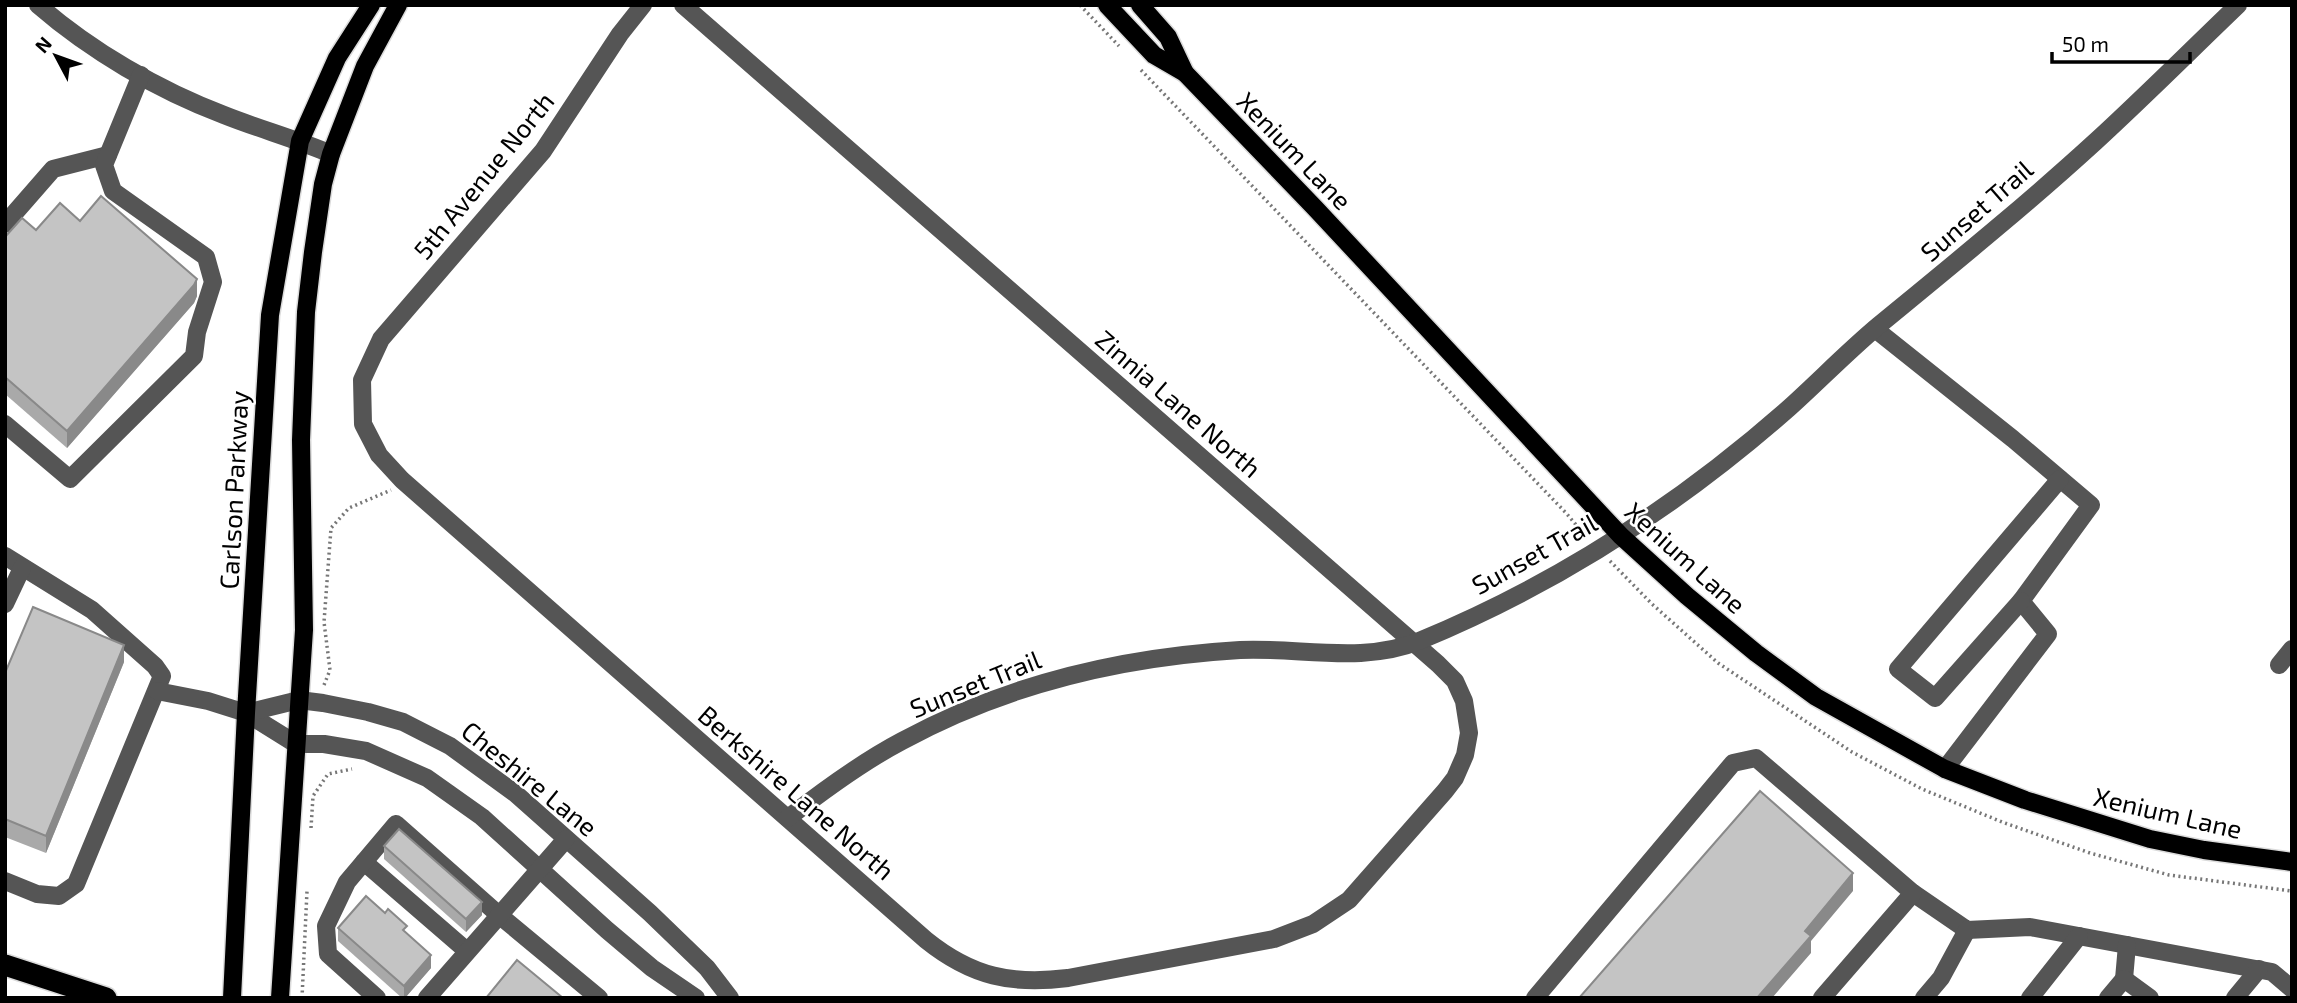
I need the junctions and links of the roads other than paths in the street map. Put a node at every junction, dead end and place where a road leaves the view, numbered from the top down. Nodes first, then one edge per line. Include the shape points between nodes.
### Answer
1 (372, 5) edge
2 (398, 5) edge
3 (643, 5) edge
4 (683, 5) edge
5 (1107, 5) edge
6 (1140, 5) edge
7 (2238, 5) edge
8 (40, 6) edge
9 (1185, 73) junction
10 (141, 75) junction
11 (300, 141) junction
12 (331, 154) junction
13 (108, 155) junction
14 (5, 224) edge
15 (1875, 329) junction
16 (381, 339) joint
17 (5, 424) edge
18 (2060, 479) junction
19 (1620, 536) junction
20 (5, 556) edge
21 (22, 568) junction
22 (2021, 601) junction
23 (5, 604) edge
24 (1414, 643) junction
25 (2292, 649) edge
26 (2279, 664) dead end
27 (158, 691) junction
28 (299, 700) junction
29 (246, 713) junction
30 (296, 744) junction
31 (1945, 769) junction
32 (788, 818) junction
33 (566, 839) junction
34 (364, 862) junction
35 (2292, 862) edge
36 (540, 869) junction
37 (5, 881) edge
38 (1362, 886) joint
39 (1913, 893) junction
40 (499, 915) junction
41 (1967, 930) junction
42 (2078, 936) junction
43 (2127, 945) junction
44 (467, 951) junction
45 (5, 965) edge
46 (2259, 969) junction
47 (2124, 979) junction
48 (2292, 989) edge
49 (106, 998) edge
50 (232, 998) edge
51 (280, 998) edge
52 (377, 998) edge
53 (427, 998) edge
54 (599, 998) edge
55 (696, 998) edge
56 (730, 998) edge
57 (1535, 998) edge
58 (1822, 998) edge
59 (1924, 998) edge
60 (2030, 998) edge
61 (2108, 998) edge
62 (2150, 998) edge
63 (2235, 998) edge

1 - 11 main road, Carlson Parkway via 337,58
2 - 12 main road via 365,66
3 - 16 street, 5th Avenue North via 543,151
4 - 24 street, Zinnia Lane North
5 - 9 main road, Xenium Lane via 1154,55
6 - 9 main road, Xenium Lane via 1168,37
7 - 15 street, Sunset Trail via 2094,143
8 - 10 street
9 - 19 main road, Xenium Lane
10 - 11 street via 222,115
10 - 13 street
11 - 12 street
11 - 29 main road, Carlson Parkway via 270,315
12 - 28 main road via 306,312 301,440 304,630
13 - 14 street via 52,169
13 - 17 street via 104,165 113,191 206,257 213,282 194,356 70,479
15 - 18 street
15 - 19 street, Sunset Trail via 1787,410
16 - 32 street, Berkshire Lane North via 362,380 363,425 379,455
18 - 22 street via 2091,505
18 - 22 street via 1898,669 1935,698
19 - 24 street, Sunset Trail via 1569,568
19 - 31 main road, Xenium Lane via 1756,653 1816,697
20 - 21 street
21 - 23 street
21 - 27 street via 92,610 155,666 162,676
22 - 31 street via 2048,634
24 - 32 street, Sunset Trail via 1348,653 1253,649 1186,654 1073,674 983,704 900,742
24 - 38 street, Zinnia Lane North via 1460,690 1467,710 1468,743 1450,785
25 - 26 street
27 - 29 street
27 - 37 street via 76,884 59,896 37,894
28 - 29 street, Cheshire Lane
28 - 30 main road
28 - 33 street, Cheshire Lane via 368,712 422,730 459,751
29 - 30 street
29 - 50 main road, Carlson Parkway
30 - 36 street via 366,751 419,774 482,817
30 - 51 main road
31 - 35 main road, Xenium Lane via 2119,831 2204,850
32 - 38 street, Berkshire Lane North via 938,950 978,972 1007,980 1069,978 1274,939 1327,917
33 - 36 street
33 - 56 street, Cheshire Lane via 707,968
34 - 40 street via 396,824 452,879
34 - 44 street via 392,876 444,922
34 - 52 street via 347,882 326,926 328,954
36 - 40 street
36 - 55 street via 652,968
39 - 41 street
39 - 57 street via 1756,758 1733,762
39 - 58 street
40 - 44 street
40 - 54 street
41 - 42 street via 2030,927
41 - 59 street via 1941,978
42 - 43 street
42 - 60 street
43 - 46 street
43 - 47 street
44 - 53 street
45 - 49 highway
46 - 48 street via 2272,972
46 - 63 street
47 - 61 street
47 - 62 street

